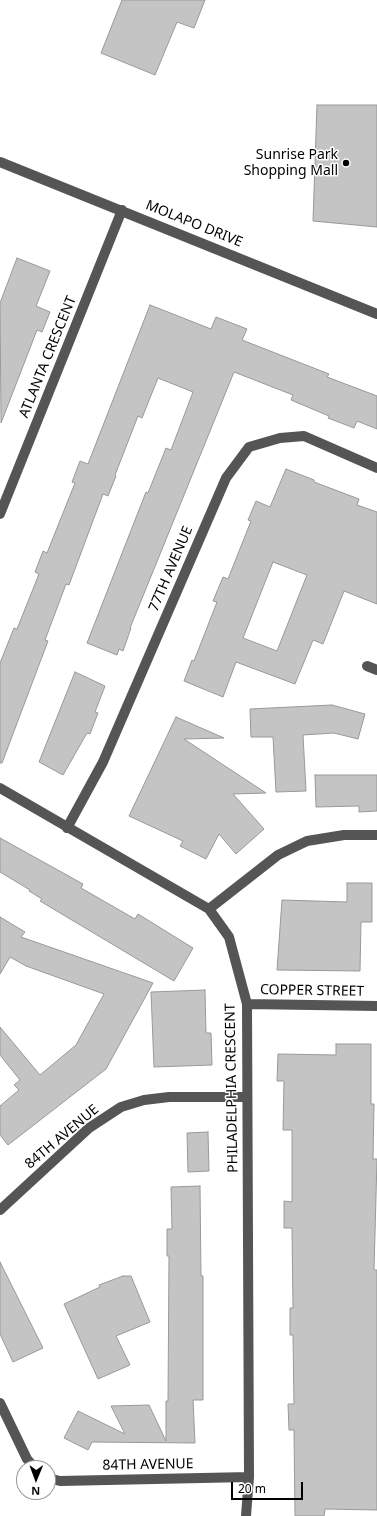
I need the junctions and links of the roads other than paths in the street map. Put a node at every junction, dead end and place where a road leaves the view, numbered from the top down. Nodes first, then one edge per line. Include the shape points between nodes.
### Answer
1 (0, 162) edge
2 (122, 210) junction
3 (377, 314) edge
4 (377, 468) edge
5 (0, 514) edge
6 (367, 666) dead end
7 (377, 670) edge
8 (0, 788) edge
9 (67, 828) junction
10 (377, 835) edge
11 (209, 909) junction
12 (247, 1004) junction
13 (377, 1006) edge
14 (246, 1097) junction
15 (0, 1210) edge
16 (0, 1403) edge
17 (28, 1460) edge
18 (249, 1477) junction
19 (56, 1480) edge
20 (246, 1516) edge

1 - 2 street, MOLAPO DRIVE
2 - 3 street, MOLAPO DRIVE
2 - 5 street, ATLANTA CRESCENT
4 - 9 street, 77TH AVENUE via 304,436 280,438 249,447 226,478 103,762
6 - 7 street
8 - 9 street, PHILADELPHIA CRESCENT
9 - 11 street, PHILADELPHIA CRESCENT
10 - 11 street via 344,835 307,841 278,855
11 - 12 street, PHILADELPHIA CRESCENT via 230,937
12 - 13 street, COPPER STREET
12 - 14 street, PHILADELPHIA CRESCENT
14 - 15 street, 84TH AVENUE via 169,1097 144,1100 121,1107 89,1128
14 - 18 street, PHILADELPHIA CRESCENT
16 - 17 street
18 - 19 street, 84TH AVENUE
18 - 20 street, PHILADELPHIA CRESCENT

